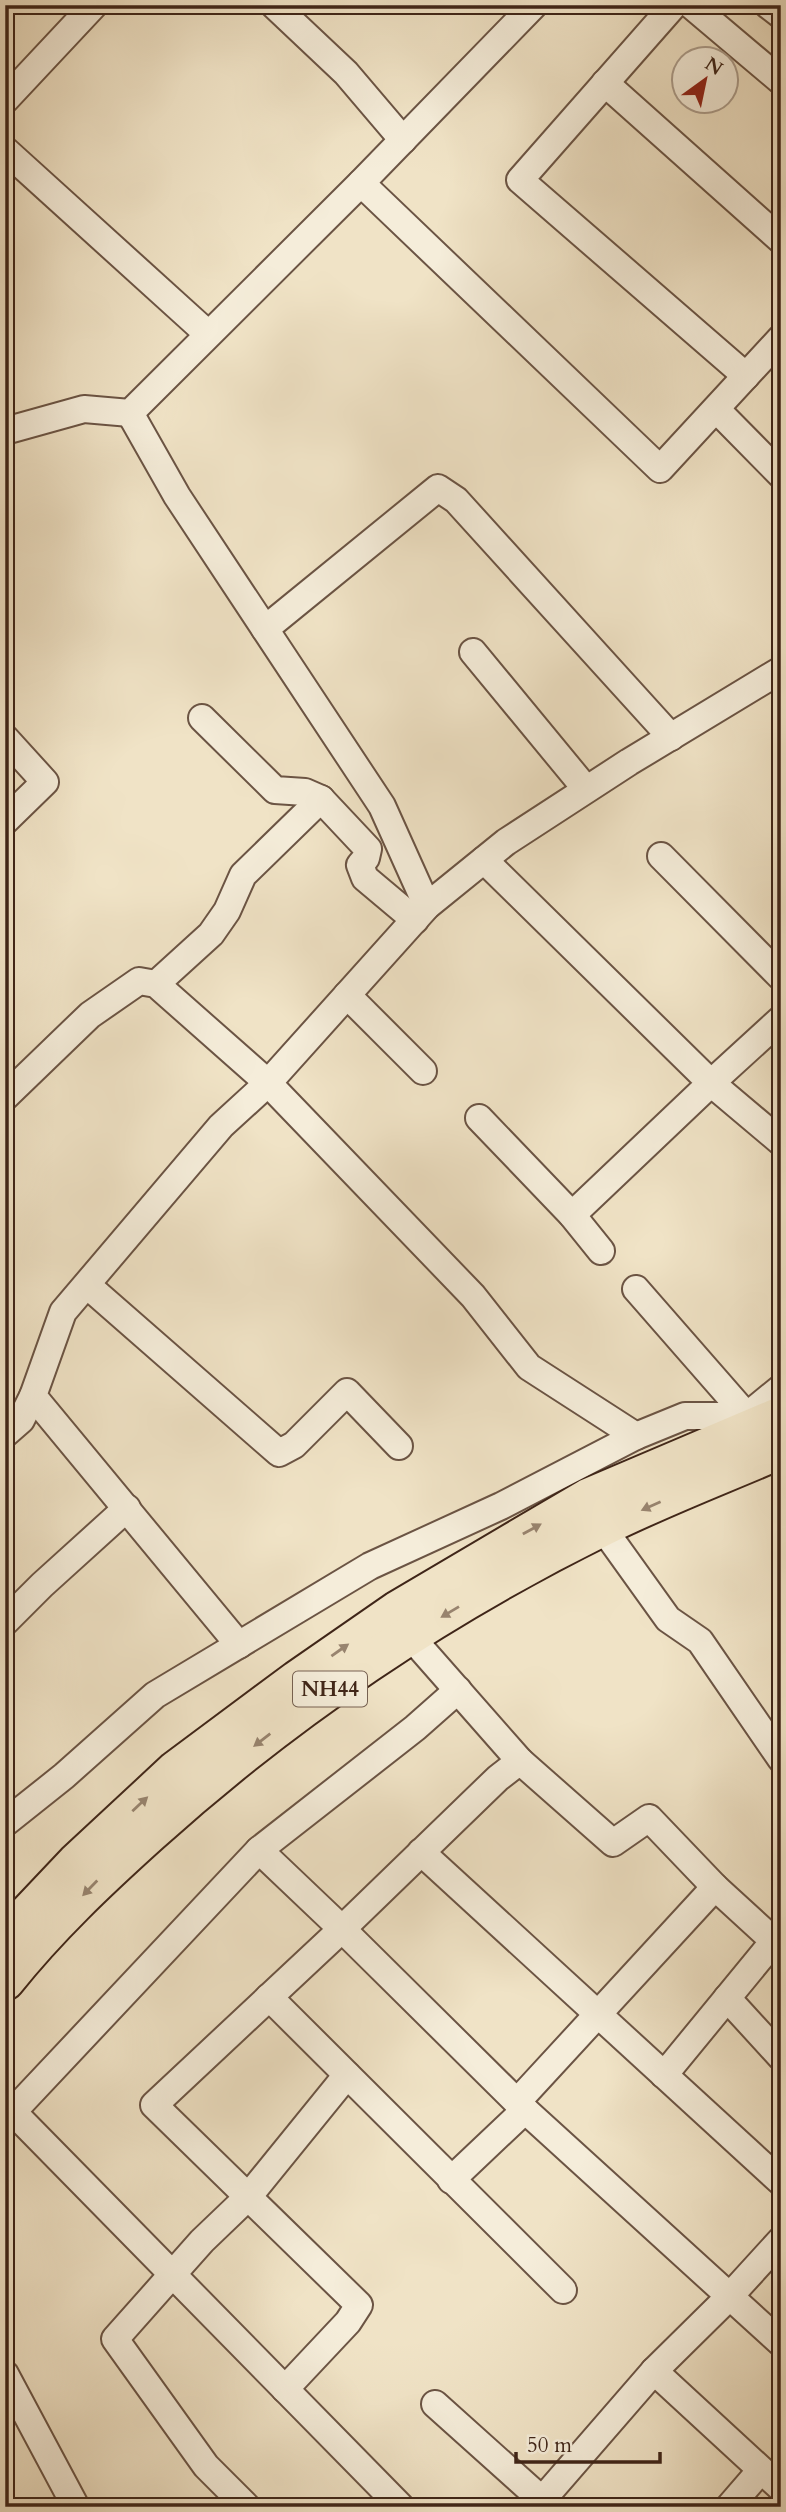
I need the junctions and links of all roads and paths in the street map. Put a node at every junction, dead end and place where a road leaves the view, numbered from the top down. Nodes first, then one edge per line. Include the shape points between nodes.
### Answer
1 (94, 5) edge
2 (274, 5) edge
3 (534, 5) edge
4 (674, 5) edge
5 (691, 5) edge
6 (768, 5) edge
7 (781, 15) edge
8 (781, 81) edge
9 (605, 83) junction
10 (5, 100) edge
11 (403, 140) junction
12 (5, 150) edge
13 (361, 183) junction
14 (781, 240) edge
15 (208, 334) junction
16 (781, 338) edge
17 (746, 376) junction
18 (716, 409) junction
19 (130, 413) junction
20 (6, 432) edge
21 (781, 475) edge
22 (265, 629) junction
23 (473, 652) dead end
24 (776, 681) edge
25 (202, 718) dead end
26 (671, 737) junction
27 (5, 738) edge
28 (586, 789) junction
29 (321, 799) junction
30 (5, 821) edge
31 (661, 856) dead end
32 (484, 860) junction
33 (421, 913) junction
34 (781, 977) edge
35 (156, 984) junction
36 (347, 995) junction
37 (781, 1019) edge
38 (423, 1070) dead end
39 (268, 1083) junction
40 (711, 1083) junction
41 (5, 1097) edge
42 (479, 1118) dead end
43 (781, 1142) edge
44 (572, 1215) junction
45 (601, 1251) dead end
46 (87, 1285) junction
47 (636, 1289) dead end
48 (781, 1388) edge
49 (33, 1396) junction
50 (764, 1416) edge
51 (5, 1434) edge
52 (636, 1436) junction
53 (399, 1446) dead end
54 (781, 1449) edge
55 (711, 1463) junction
56 (781, 1464) edge
57 (127, 1508) junction
58 (602, 1527) junction
59 (5, 1622) edge
60 (410, 1636) junction
61 (239, 1645) junction
62 (458, 1690) junction
63 (781, 1759) edge
64 (520, 1761) junction
65 (5, 1823) edge
66 (259, 1850) junction
67 (421, 1852) junction
68 (715, 1887) junction
69 (342, 1929) junction
70 (5, 1938) edge
71 (5, 1982) edge
72 (269, 1997) junction
73 (727, 1998) junction
74 (598, 2014) junction
75 (781, 2057) edge
76 (347, 2075) junction
77 (664, 2075) junction
78 (521, 2106) junction
79 (9, 2116) edge
80 (451, 2179) junction
81 (781, 2182) edge
82 (248, 2197) junction
83 (781, 2240) edge
84 (172, 2274) junction
85 (563, 2290) dead end
86 (729, 2297) junction
87 (781, 2343) edge
88 (654, 2371) junction
89 (5, 2374) edge
90 (285, 2389) junction
91 (435, 2404) dead end
92 (761, 2470) junction
93 (781, 2488) edge
94 (539, 2503) edge
95 (76, 2507) edge
96 (247, 2507) edge
97 (401, 2507) edge
98 (729, 2507) edge

1 - 10 street
2 - 11 street via 346,73
3 - 11 street
4 - 9 street
5 - 8 street
6 - 7 street
9 - 14 street
9 - 17 street via 520,180
11 - 13 street
12 - 15 street
13 - 15 street
13 - 18 street via 660,469
15 - 19 street
16 - 17 street
17 - 18 street
18 - 21 street
19 - 20 street via 84,409
19 - 22 street via 177,496
22 - 26 street via 438,488 456,500
22 - 33 street via 382,806
23 - 28 street
24 - 26 street
25 - 29 street via 275,790 306,792
26 - 28 street
27 - 30 street via 45,782
28 - 32 street
29 - 33 street via 368,849 360,865 365,878
29 - 35 street via 243,875 211,934
31 - 34 street
32 - 33 street
32 - 40 street
33 - 36 street
35 - 39 street
35 - 41 street via 139,982 90,1015
36 - 38 street
36 - 39 street
37 - 40 street
39 - 46 street via 221,1126
39 - 52 street via 472,1296 529,1367
40 - 43 street
40 - 44 street
42 - 44 street
44 - 45 street
46 - 49 street via 64,1312
46 - 53 street via 279,1453 294,1445 347,1392
47 - 50 street
48 - 50 street
49 - 51 street via 21,1420
49 - 57 street
50 - 52 street via 685,1416
50 - 55 highway, NH44
52 - 61 street via 501,1506 370,1566
54 - 55 highway, NH44
55 - 56 street
55 -> 58 highway, NH44
70 -> 55 highway, NH44 via 76,1863 176,1770 398,1610 588,1498
57 - 59 street
57 - 61 street
58 -> 60 highway, NH44
58 - 63 street via 668,1619 700,1641
60 - 62 street
60 -> 71 highway, NH44 via 287,1720 196,1791 100,1878
61 - 65 street via 155,1695
62 - 64 street
62 - 66 street
64 - 67 street
64 - 68 street via 612,1843 649,1818
66 - 69 street
66 - 79 street
67 - 69 street
67 - 74 street
68 - 73 street via 774,1941
68 - 74 street
69 - 72 street
69 - 78 street
72 - 76 street
72 - 82 street via 154,2105
73 - 75 street
73 - 77 street
74 - 77 street
74 - 78 street
76 - 80 street
76 - 82 street
77 - 81 street
78 - 80 street
78 - 86 street
79 - 84 street
80 - 85 street
82 - 84 street
82 - 90 street via 359,2305
83 - 86 street
84 - 90 street
84 - 96 street via 115,2339 206,2466
86 - 87 street
86 - 88 street
88 - 92 street
88 - 94 street
89 - 95 street
90 - 97 street
91 - 94 street
92 - 93 street
92 - 98 street

